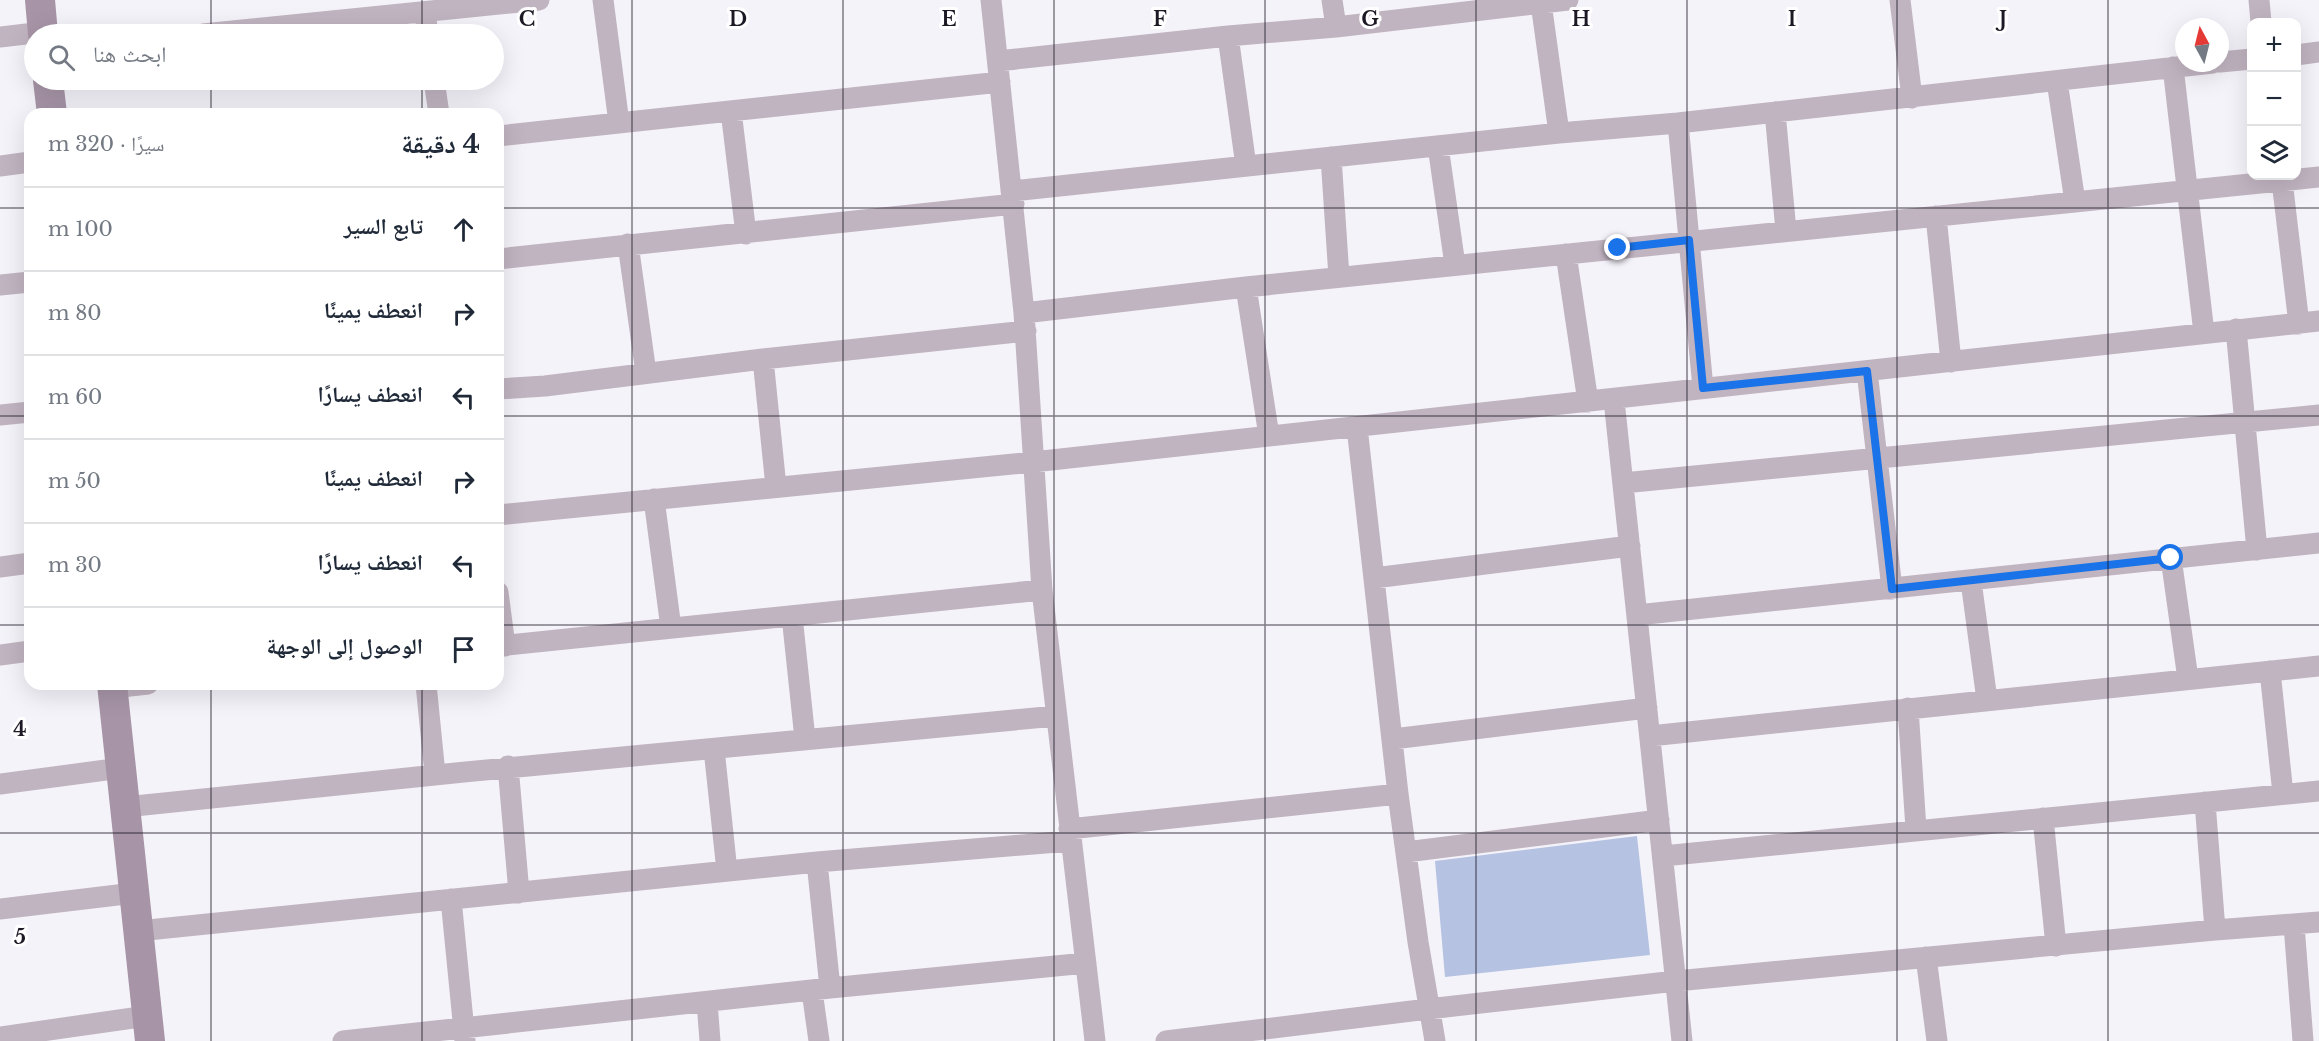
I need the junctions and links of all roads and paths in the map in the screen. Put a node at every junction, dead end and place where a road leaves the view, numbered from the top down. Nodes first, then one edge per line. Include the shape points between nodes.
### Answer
1 (40, 0) edge
2 (539, 0) edge
3 (603, 0) edge
4 (991, 0) edge
5 (1332, 0) edge
6 (1568, 0) edge
7 (1900, 0) edge
8 (2259, 0) edge
9 (1541, 3) junction
10 (1422, 8) edge
11 (359, 9) edge
12 (425, 12) junction
13 (2261, 18) edge
14 (42, 24) edge
15 (265, 24) edge
16 (427, 24) edge
17 (1336, 27) junction
18 (24, 35) edge
19 (1228, 36) junction
20 (0, 37) edge
21 (2319, 52) edge
22 (2301, 54) edge
23 (2247, 59) edge
24 (998, 61) junction
25 (2229, 61) edge
26 (2174, 67) joint
27 (2057, 81) junction
28 (1000, 82) junction
29 (49, 90) edge
30 (435, 90) edge
31 (1912, 98) junction
32 (51, 108) edge
33 (438, 108) edge
34 (731, 111) junction
35 (1775, 112) junction
36 (619, 123) junction
37 (1678, 123) junction
38 (1559, 133) junction
39 (504, 135) edge
40 (1438, 146) junction
41 (1331, 157) junction
42 (24, 163) edge
43 (0, 166) edge
44 (1246, 166) junction
45 (2319, 177) edge
46 (2282, 181) junction
47 (2186, 190) junction
48 (1013, 197) junction
49 (2074, 202) junction
50 (1936, 216) junction
51 (1786, 231) junction
52 (746, 234) junction
53 (1689, 240) junction
54 (628, 244) junction
55 (1566, 254) junction
56 (504, 259) edge
57 (1455, 265) junction
58 (1339, 277) junction
59 (24, 283) edge
60 (0, 285) edge
61 (1246, 287) junction
62 (1025, 322) junction
63 (2309, 322) edge
64 (2236, 329) junction
65 (2204, 333) junction
66 (763, 359) junction
67 (1951, 362) junction
68 (1867, 371) junction
69 (646, 373) junction
70 (1703, 388) junction
71 (504, 389) edge
72 (1614, 400) junction
73 (1588, 402) junction
74 (24, 413) edge
75 (2319, 415) edge
76 (0, 416) edge
77 (2245, 423) junction
78 (1357, 427) junction
79 (1269, 436) junction
80 (1877, 459) junction
81 (1033, 462) junction
82 (1623, 483) junction
83 (776, 487) junction
84 (654, 500) junction
85 (504, 514) edge
86 (2319, 543) edge
87 (1630, 546) junction
88 (2257, 550) junction
89 (2171, 558) junction
90 (24, 564) edge
91 (0, 567) edge
92 (1374, 578) junction
93 (1971, 581) junction
94 (1892, 589) junction
95 (1042, 590) junction
96 (1637, 615) junction
97 (792, 616) junction
98 (671, 628) junction
99 (504, 646) edge
100 (24, 652) edge
101 (0, 655) edge
102 (2319, 666) edge
103 (2270, 671) junction
104 (2188, 679) junction
105 (112, 690) edge
106 (427, 690) edge
107 (1987, 700) junction
108 (1647, 708) junction
109 (1908, 708) junction
110 (1056, 716) junction
111 (1650, 736) junction
112 (805, 739) junction
113 (1393, 739) junction
114 (714, 749) junction
115 (508, 766) junction
116 (121, 768) junction
117 (435, 774) junction
118 (0, 784) edge
119 (2319, 791) edge
120 (1398, 794) junction
121 (2283, 794) junction
122 (2205, 802) junction
123 (125, 807) junction
124 (2043, 819) junction
125 (1659, 820) junction
126 (1916, 829) junction
127 (1070, 835) junction
128 (1406, 852) junction
129 (1663, 856) junction
130 (817, 862) junction
131 (727, 871) junction
132 (134, 893) junction
133 (519, 893) junction
134 (451, 899) junction
135 (0, 909) edge
136 (2319, 922) edge
137 (2294, 925) junction
138 (2215, 930) junction
139 (138, 931) junction
140 (2056, 946) junction
141 (1926, 957) junction
142 (1086, 963) junction
143 (1676, 981) junction
144 (821, 989) junction
145 (707, 1002) junction
146 (1428, 1009) junction
147 (149, 1029) edge
148 (465, 1034) edge
149 (0, 1036) edge
150 (343, 1041) edge
151 (710, 1041) edge
152 (819, 1041) edge
153 (1095, 1041) edge
154 (1166, 1041) edge
155 (1435, 1041) edge
156 (1683, 1041) edge
157 (1937, 1041) edge
158 (2304, 1041) edge

1 - 14 street
2 - 12 street
3 - 36 street
4 - 24 street
5 - 17 street
6 - 9 street
7 - 31 street
8 - 13 street
9 - 10 street
9 - 38 street
10 - 17 street
11 - 12 street
11 - 15 street
12 - 16 street
17 - 19 street
18 - 20 street
19 - 24 street
19 - 44 street
21 - 22 street
23 - 25 street
24 - 28 street
26 - 27 street
26 - 47 street
27 - 31 street
27 - 49 street
28 - 34 street
28 - 48 street
29 - 32 street
30 - 33 street
31 - 35 street
34 - 36 street
34 - 52 street
35 - 37 street
35 - 51 street
36 - 39 street
37 - 38 street
37 - 53 street
38 - 40 street
40 - 41 street
40 - 57 street
41 - 44 street
41 - 58 street
42 - 43 street
44 - 48 street
45 - 46 street
46 - 47 street
46 - 63 street
47 - 49 street
47 - 65 street
48 - 52 street
48 - 62 street
49 - 50 street
50 - 51 street
50 - 67 street
51 - 53 street
52 - 54 street
53 - 55 street
53 - 70 street
54 - 56 street
54 - 69 street
55 - 57 street
55 - 73 street
57 - 58 street
58 - 61 street
59 - 60 street
61 - 62 street
61 - 79 street
62 - 66 street
62 - 81 street
63 - 64 street
64 - 65 street
64 - 77 street
65 - 67 street
66 - 69 street
66 - 83 street
67 - 68 street
68 - 70 street
68 - 80 street
69 - 71 street
70 - 72 street
72 - 73 street
72 - 82 street
73 - 78 street
74 - 76 street
75 - 77 street
77 - 80 street
77 - 88 street
78 - 79 street
78 - 92 street
79 - 81 street
80 - 82 street
80 - 94 street
81 - 83 street
81 - 95 street
82 - 87 street
83 - 84 street
84 - 85 street
84 - 98 street
86 - 88 street
87 - 92 street
87 - 96 street
88 - 89 street
89 - 93 street
89 - 104 street
90 - 91 street
92 - 113 street
93 - 94 street
93 - 107 street
94 - 96 street
95 - 97 street
95 - 110 street
96 - 108 street
97 - 98 street
97 - 112 street
98 - 99 street
100 - 101 street
102 - 103 street
103 - 104 street
103 - 121 street
104 - 107 street
105 - 116 street
106 - 117 street
107 - 109 street
108 - 111 street
108 - 113 street
109 - 111 street
109 - 126 street
110 - 112 street
110 - 127 street
111 - 125 street
112 - 114 street
113 - 120 street
114 - 115 street
114 - 131 street
115 - 117 street
115 - 133 street
116 - 118 street
116 - 123 street
117 - 123 street
119 - 121 street
120 - 127 street
120 - 128 street
121 - 122 street
122 - 124 street
122 - 138 street
123 - 132 street
124 - 126 street
124 - 140 street
125 - 128 street
125 - 129 street
126 - 129 street
127 - 130 street
127 - 142 street
128 - 146 street
129 - 143 street
130 - 131 street
130 - 144 street
131 - 133 street
132 - 135 street
132 - 139 street
133 - 134 street
134 - 139 street
134 - 148 street
136 - 137 street
137 - 138 street
137 - 158 street
138 - 140 street
139 - 147 street
140 - 141 street
141 - 143 street
141 - 157 street
142 - 144 street
142 - 153 street
143 - 146 street
143 - 156 street
144 - 145 street
144 - 152 street
145 - 148 street
145 - 151 street
146 - 154 street
146 - 155 street
147 - 149 street
148 - 150 street

